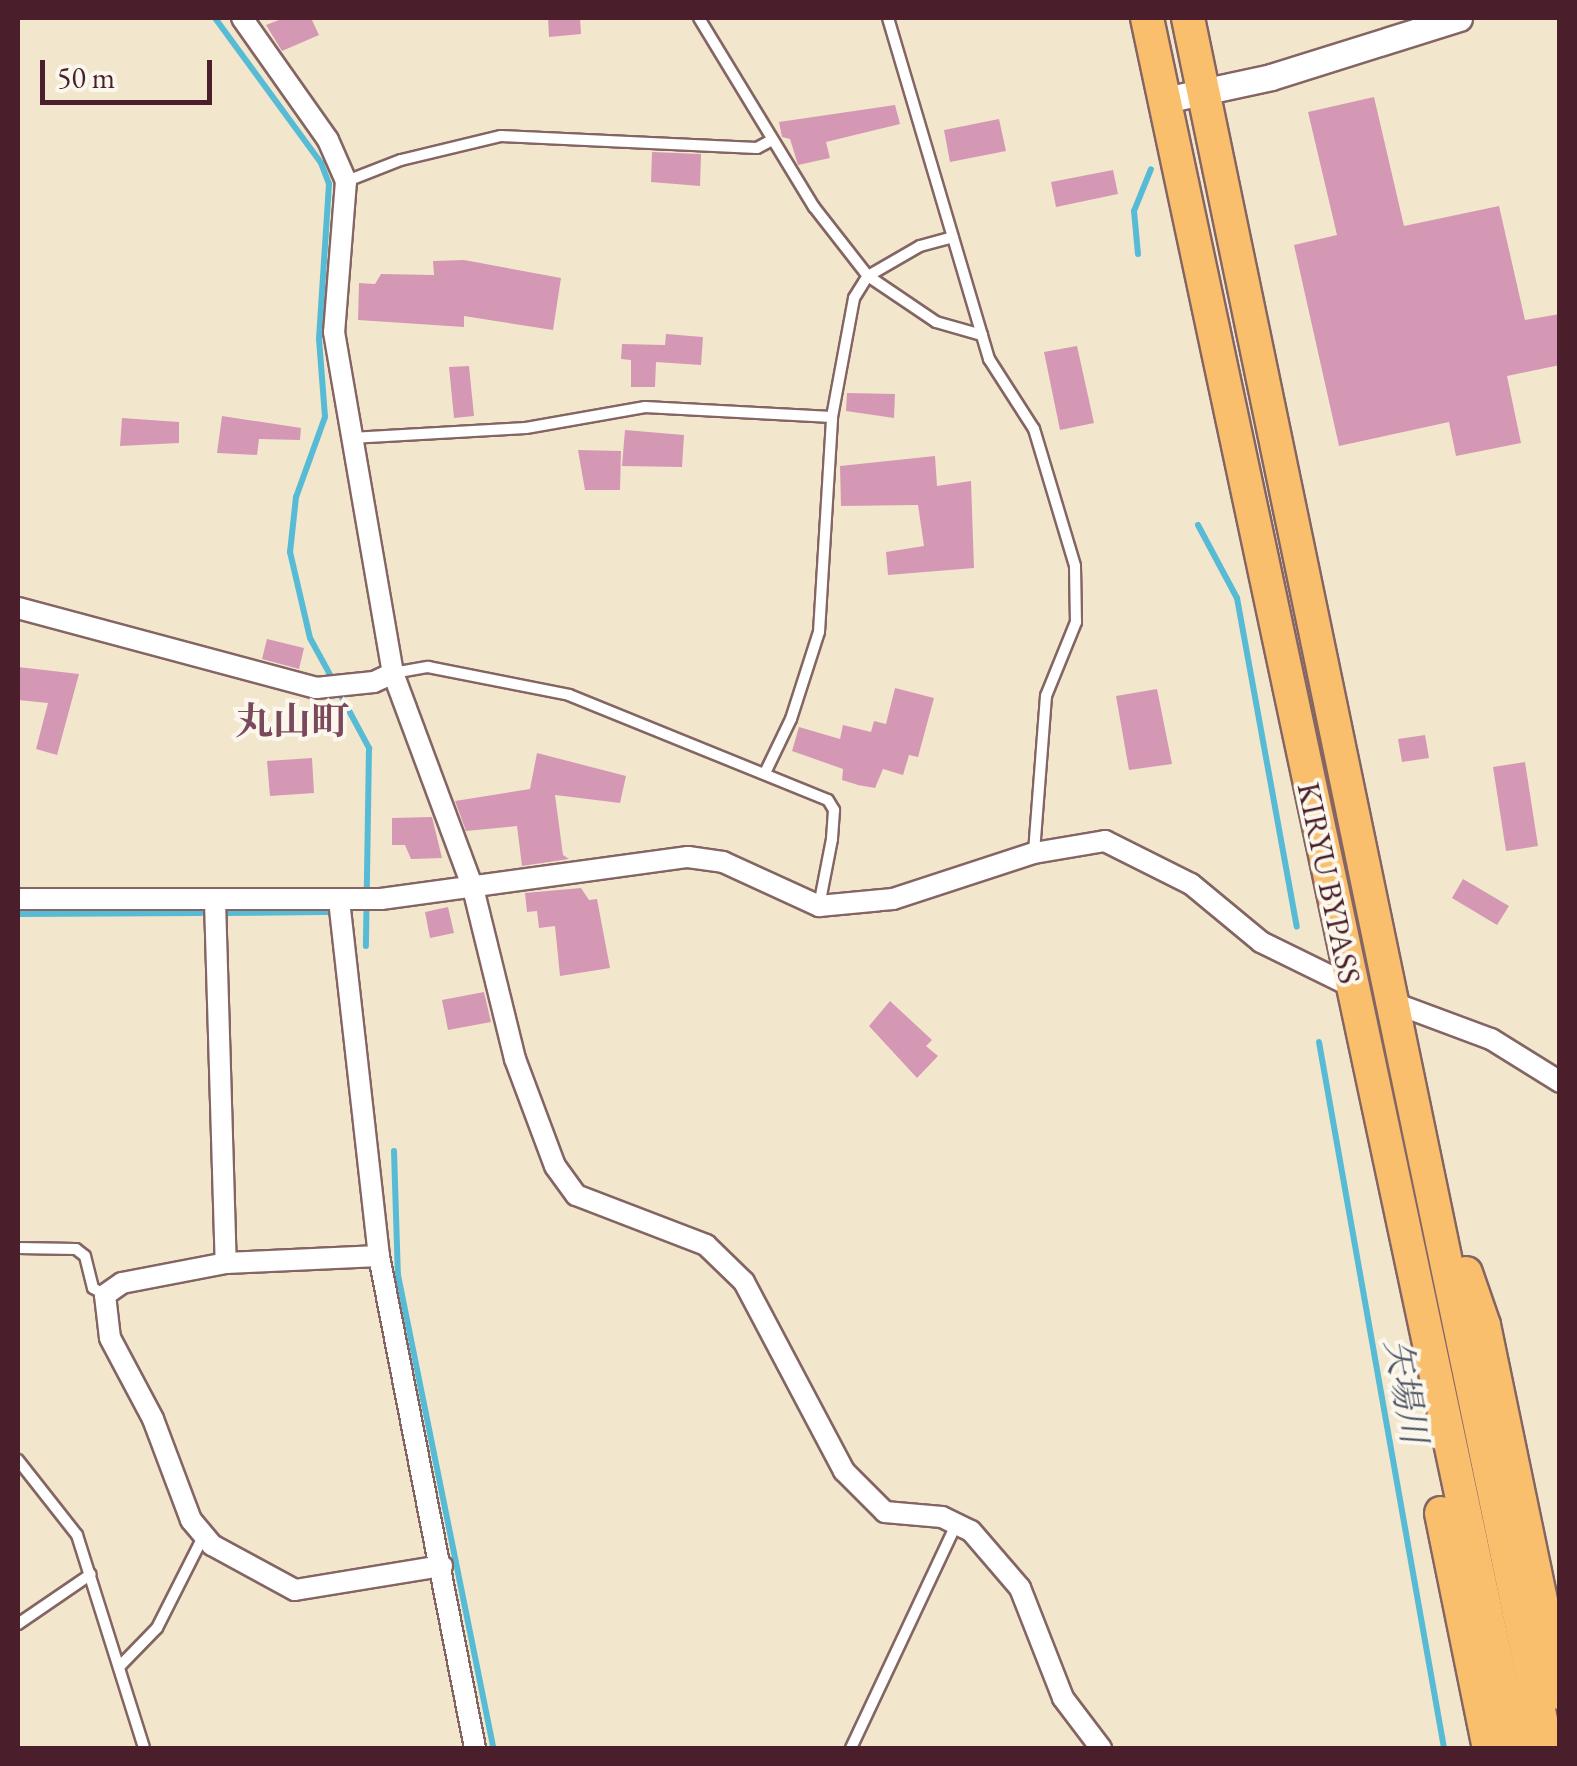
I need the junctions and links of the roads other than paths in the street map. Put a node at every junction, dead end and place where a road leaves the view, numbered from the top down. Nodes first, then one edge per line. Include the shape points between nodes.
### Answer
1 (242, 18) edge
2 (699, 18) edge
3 (888, 18) edge
4 (1147, 18) edge
5 (1188, 18) edge
6 (1459, 18) edge
7 (1203, 92) junction
8 (1165, 100) junction
9 (772, 140) junction
10 (346, 181) junction
11 (953, 237) junction
12 (868, 276) junction
13 (982, 335) junction
14 (832, 416) junction
15 (350, 438) junction
16 (18, 608) edge
17 (393, 673) junction
18 (765, 773) junction
19 (1034, 853) junction
20 (473, 888) junction
21 (18, 899) edge
22 (346, 900) junction
23 (215, 901) junction
24 (818, 906) junction
25 (1351, 988) junction
26 (1396, 1004) junction
27 (1560, 1082) edge
28 (1431, 1169) junction
29 (1399, 1220) junction
30 (18, 1248) edge
31 (379, 1256) junction
32 (226, 1263) junction
33 (104, 1295) junction
34 (18, 1460) edge
35 (958, 1521) junction
36 (204, 1537) junction
37 (442, 1566) junction
38 (91, 1574) junction
39 (18, 1624) edge
40 (120, 1666) junction
41 (1560, 1693) edge
42 (144, 1748) edge
43 (475, 1748) edge
44 (851, 1748) edge
45 (1100, 1748) edge
46 (1489, 1748) edge
47 (1515, 1748) edge
48 (1547, 1748) edge

1 - 10 street via 328,140
2 - 9 lane
3 - 11 lane
4 - 8 highway, KIRYU BYPASS
5 - 7 highway, KIRYU BYPASS
6 - 7 street
7 - 8 street
7 - 26 highway, KIRYU BYPASS
8 - 25 highway, KIRYU BYPASS
9 - 10 lane via 739,147 501,136 400,160
9 - 12 lane
10 - 15 street via 334,332
11 - 12 lane via 920,246
11 - 13 lane
12 - 13 lane via 936,322
12 - 14 lane via 854,298
13 - 19 lane via 994,368 1034,429 1079,597 1076,622 1046,696
14 - 15 lane via 645,407 526,428
14 - 18 lane via 819,632 792,718
15 - 17 street
16 - 17 street via 316,688
17 - 18 lane via 428,667 568,695
17 - 20 street
18 - 24 lane via 828,800 834,810
19 - 24 street via 893,899
19 - 25 street via 1105,841 1128,850 1191,884 1261,942
20 - 22 street
20 - 24 street via 688,856 723,862
20 - 35 street via 535,1122 576,1195 714,1252 744,1282 844,1471 884,1512
21 - 23 street
22 - 23 street
22 - 31 street
23 - 32 street
25 - 26 street
25 - 29 highway, KIRYU BYPASS
26 - 27 street via 1491,1040
26 - 28 highway, KIRYU BYPASS
28 - 41 highway via 1484,1325
28 - 48 highway, KIRYU BYPASS
29 - 46 highway via 1400,1320
29 - 47 highway, KIRYU BYPASS
30 - 33 lane via 76,1249 85,1256 93,1288
31 - 32 street
31 - 37 street
32 - 33 street via 122,1283
33 - 36 street via 118,1357
34 - 38 lane via 77,1536
35 - 44 lane
35 - 45 street via 1020,1588 1063,1698
36 - 37 street via 295,1590
36 - 40 lane via 157,1628
37 - 43 street
38 - 39 lane
38 - 40 lane
40 - 42 lane

